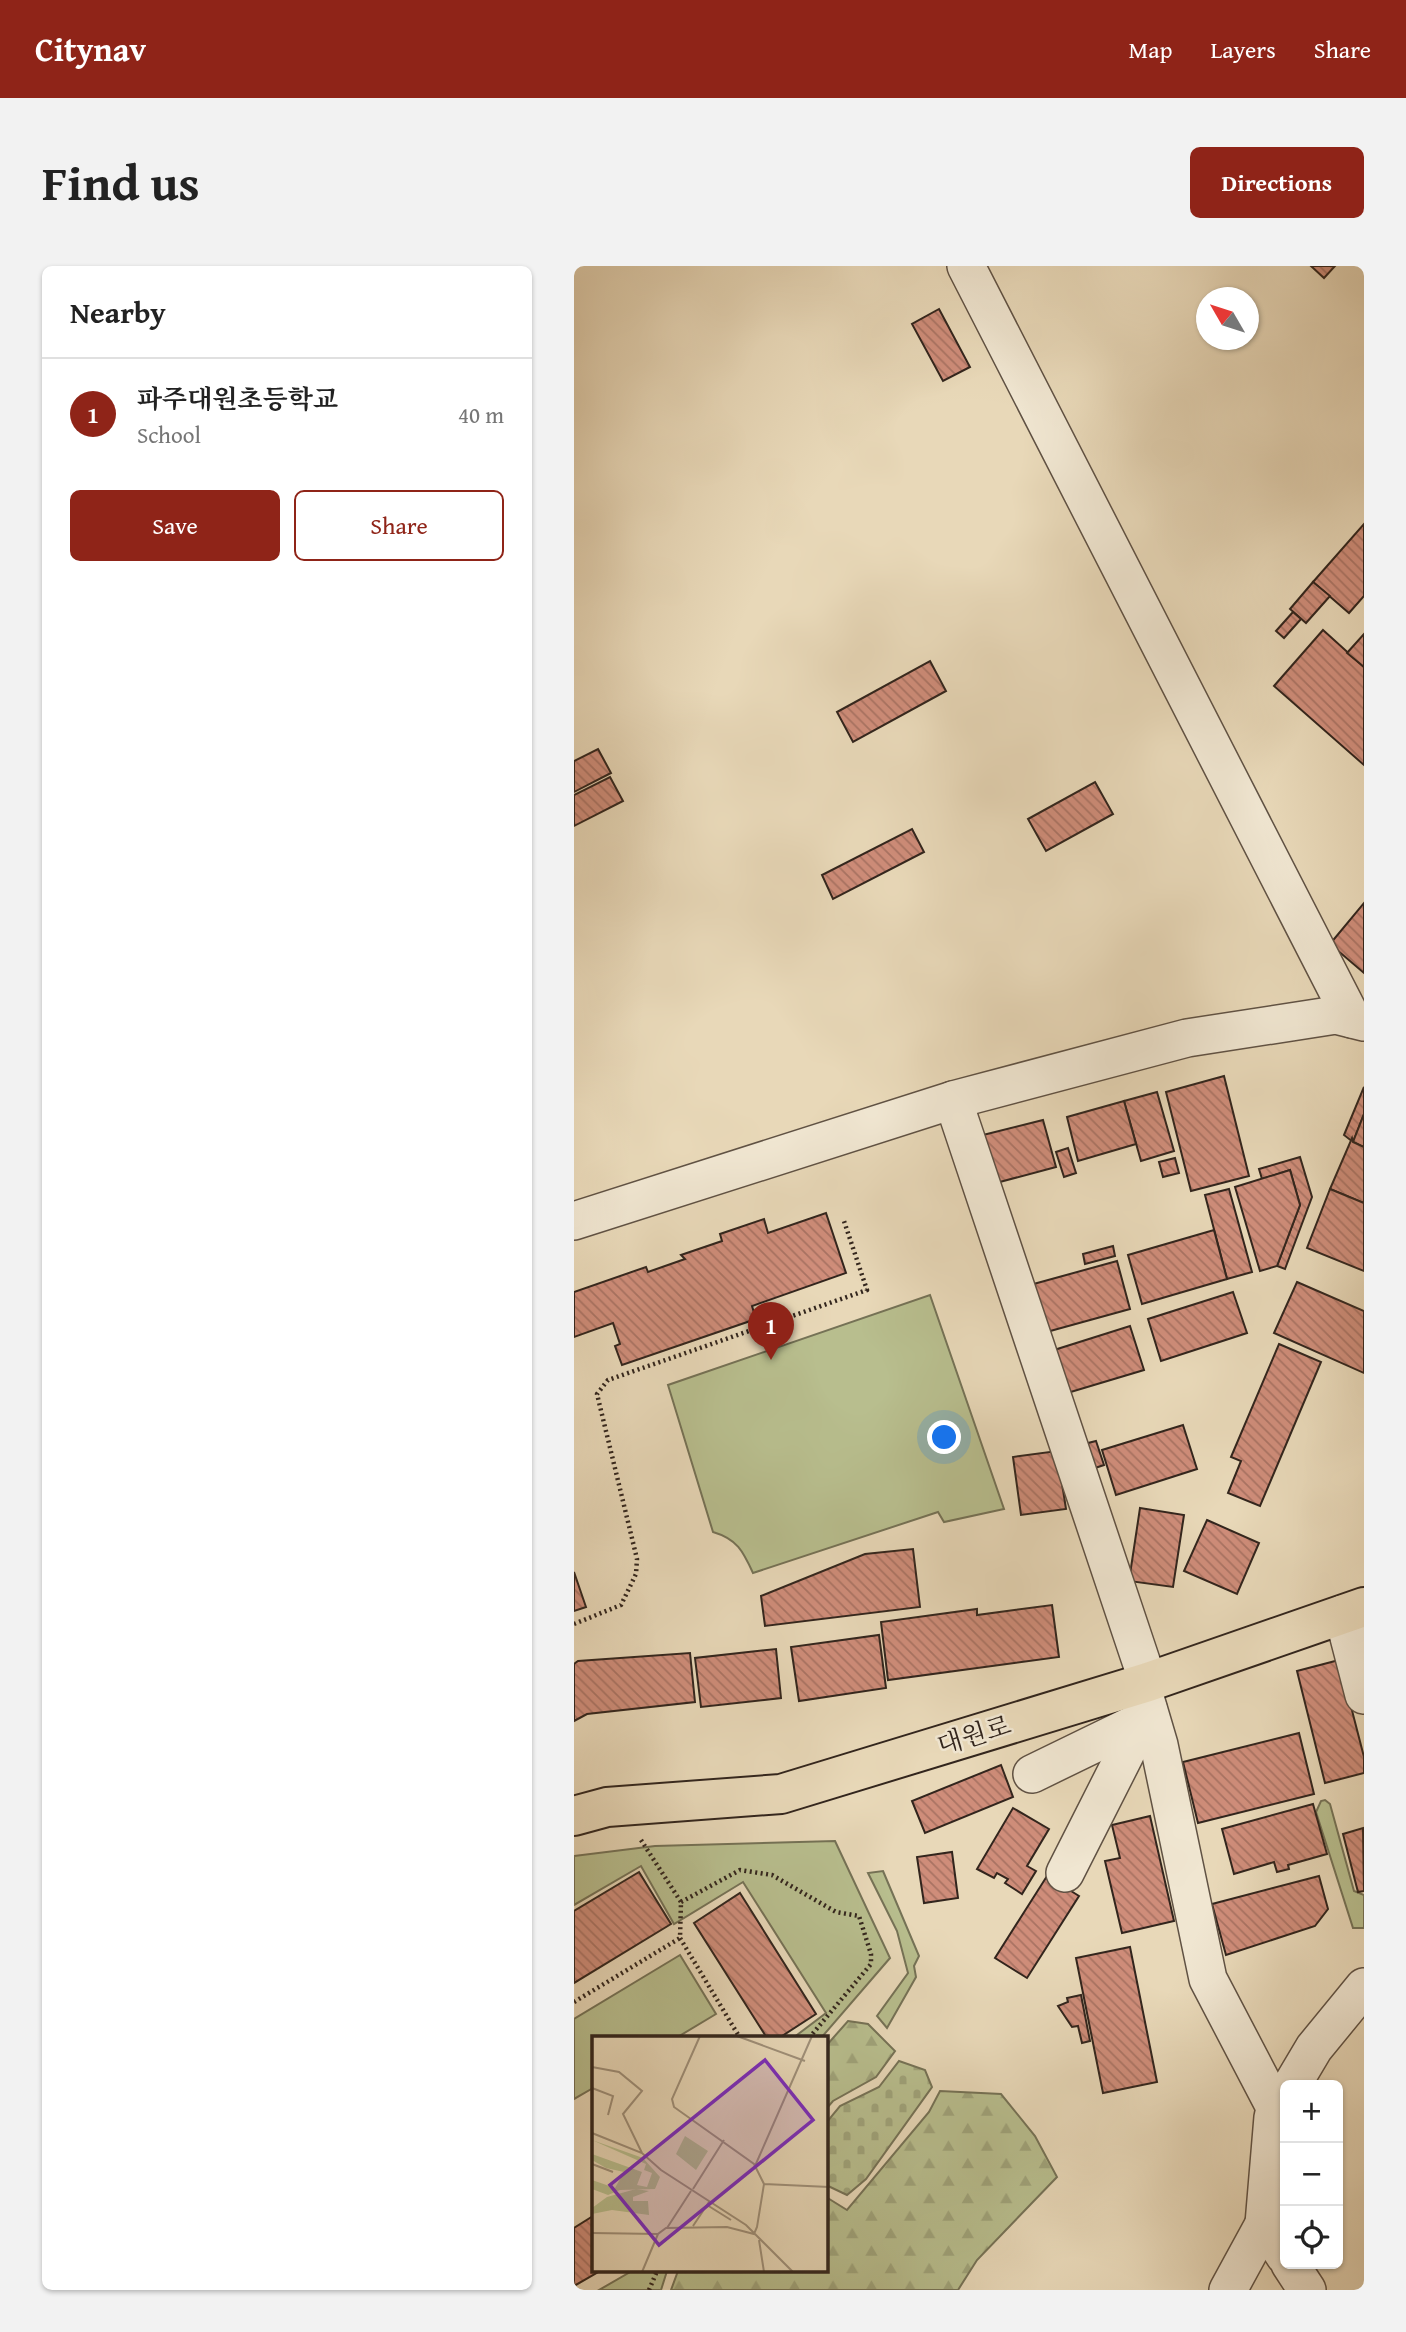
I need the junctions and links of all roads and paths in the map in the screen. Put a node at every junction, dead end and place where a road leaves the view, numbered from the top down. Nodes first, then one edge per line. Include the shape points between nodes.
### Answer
1 (966, 266) edge
2 (1358, 1020) edge
3 (953, 1100) junction
4 (574, 1221) edge
5 (844, 1221) dead end
6 (574, 1624) edge
7 (1356, 1627) edge
8 (1364, 1695) edge
9 (1145, 1699) junction
10 (1032, 1774) dead end
11 (574, 1816) edge
12 (641, 1840) dead end
13 (1065, 1873) dead end
14 (681, 1902) junction
15 (680, 1937) junction
16 (1364, 1987) edge
17 (574, 2001) edge
18 (739, 2036) edge
19 (811, 2036) edge
20 (1295, 2080) edge
21 (1280, 2090) edge
22 (1280, 2106) edge
23 (1264, 2224) junction
24 (1280, 2248) edge
25 (1293, 2269) edge
26 (656, 2273) edge
27 (649, 2290) edge
28 (1228, 2290) edge
29 (1307, 2290) edge

1 - 2 street
2 - 3 street via 1336,1015 1187,1038
3 - 4 street
3 - 9 street
5 - 6 path via 867,1290 608,1380 597,1394 636,1574 621,1605
7 - 8 street
7 - 9 main road, 대원로
9 - 10 street
9 - 11 main road, 대원로 via 780,1794 607,1807
9 - 13 street
9 - 21 street via 1159,1745 1208,1979
12 - 14 path
14 - 15 path
14 - 19 path via 740,1870 772,1875 836,1912 859,1916 871,1964
15 - 17 path
15 - 18 path
16 - 20 street via 1314,2048
22 - 23 street via 1273,2117
23 - 24 street
23 - 28 street
25 - 29 street
26 - 27 path

